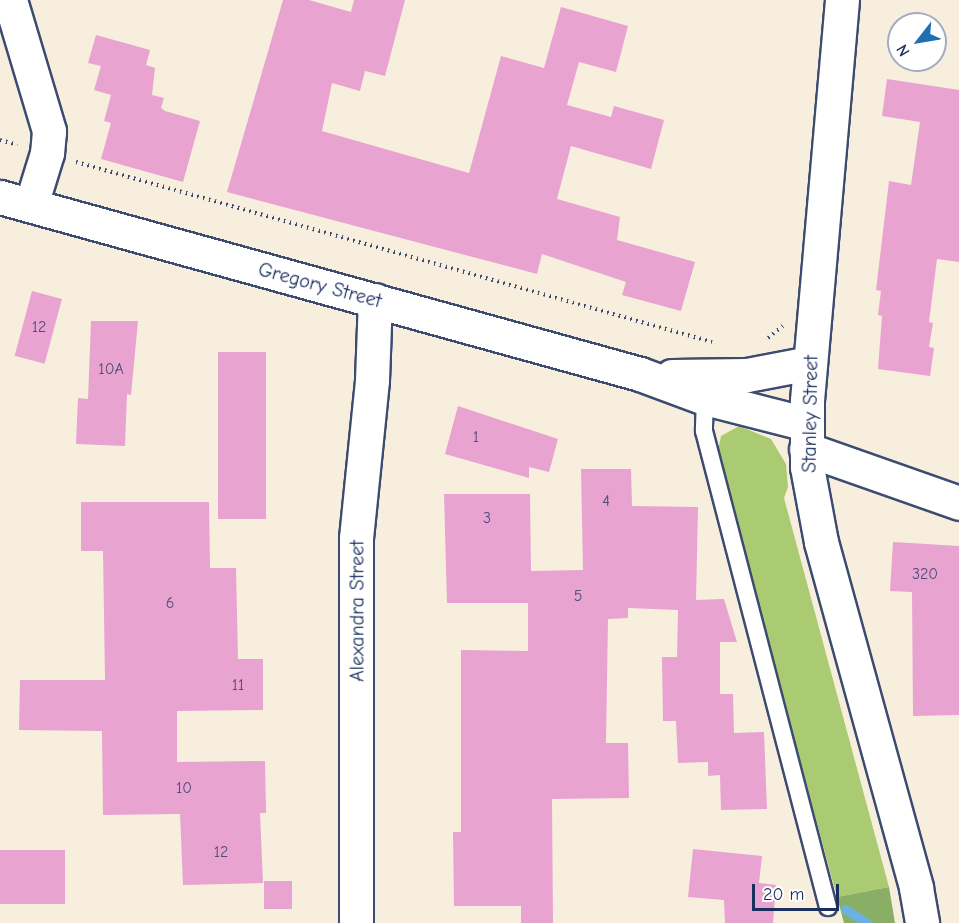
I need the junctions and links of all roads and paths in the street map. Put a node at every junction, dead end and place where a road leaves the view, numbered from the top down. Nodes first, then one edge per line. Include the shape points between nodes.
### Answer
1 (10, 0) edge
2 (842, 0) edge
3 (0, 140) edge
4 (46, 153) junction
5 (15, 201) edge
6 (375, 300) junction
7 (770, 337) dead end
8 (761, 342) dead end
9 (719, 344) dead end
10 (810, 363) junction
11 (640, 374) junction
12 (705, 398) junction
13 (806, 436) junction
14 (959, 503) edge
15 (828, 907) dead end
16 (356, 923) edge
17 (922, 923) edge

1 - 4 street via 45,111
2 - 10 street, Stanley Street
3 - 4 path
4 - 5 street
4 - 9 path
5 - 6 street, Gregory Street
6 - 11 street, Gregory Street
6 - 16 street, Alexandra Street via 372,380 356,538
7 - 8 path
10 - 11 street, Gregory Street via 738,376
10 - 13 street, Stanley Street
11 - 12 street, Gregory Street
12 - 13 street, Gregory Street
12 - 15 lane via 704,431
13 - 14 street, Gregory Street
13 - 17 street, Stanley Street via 809,491 821,542

